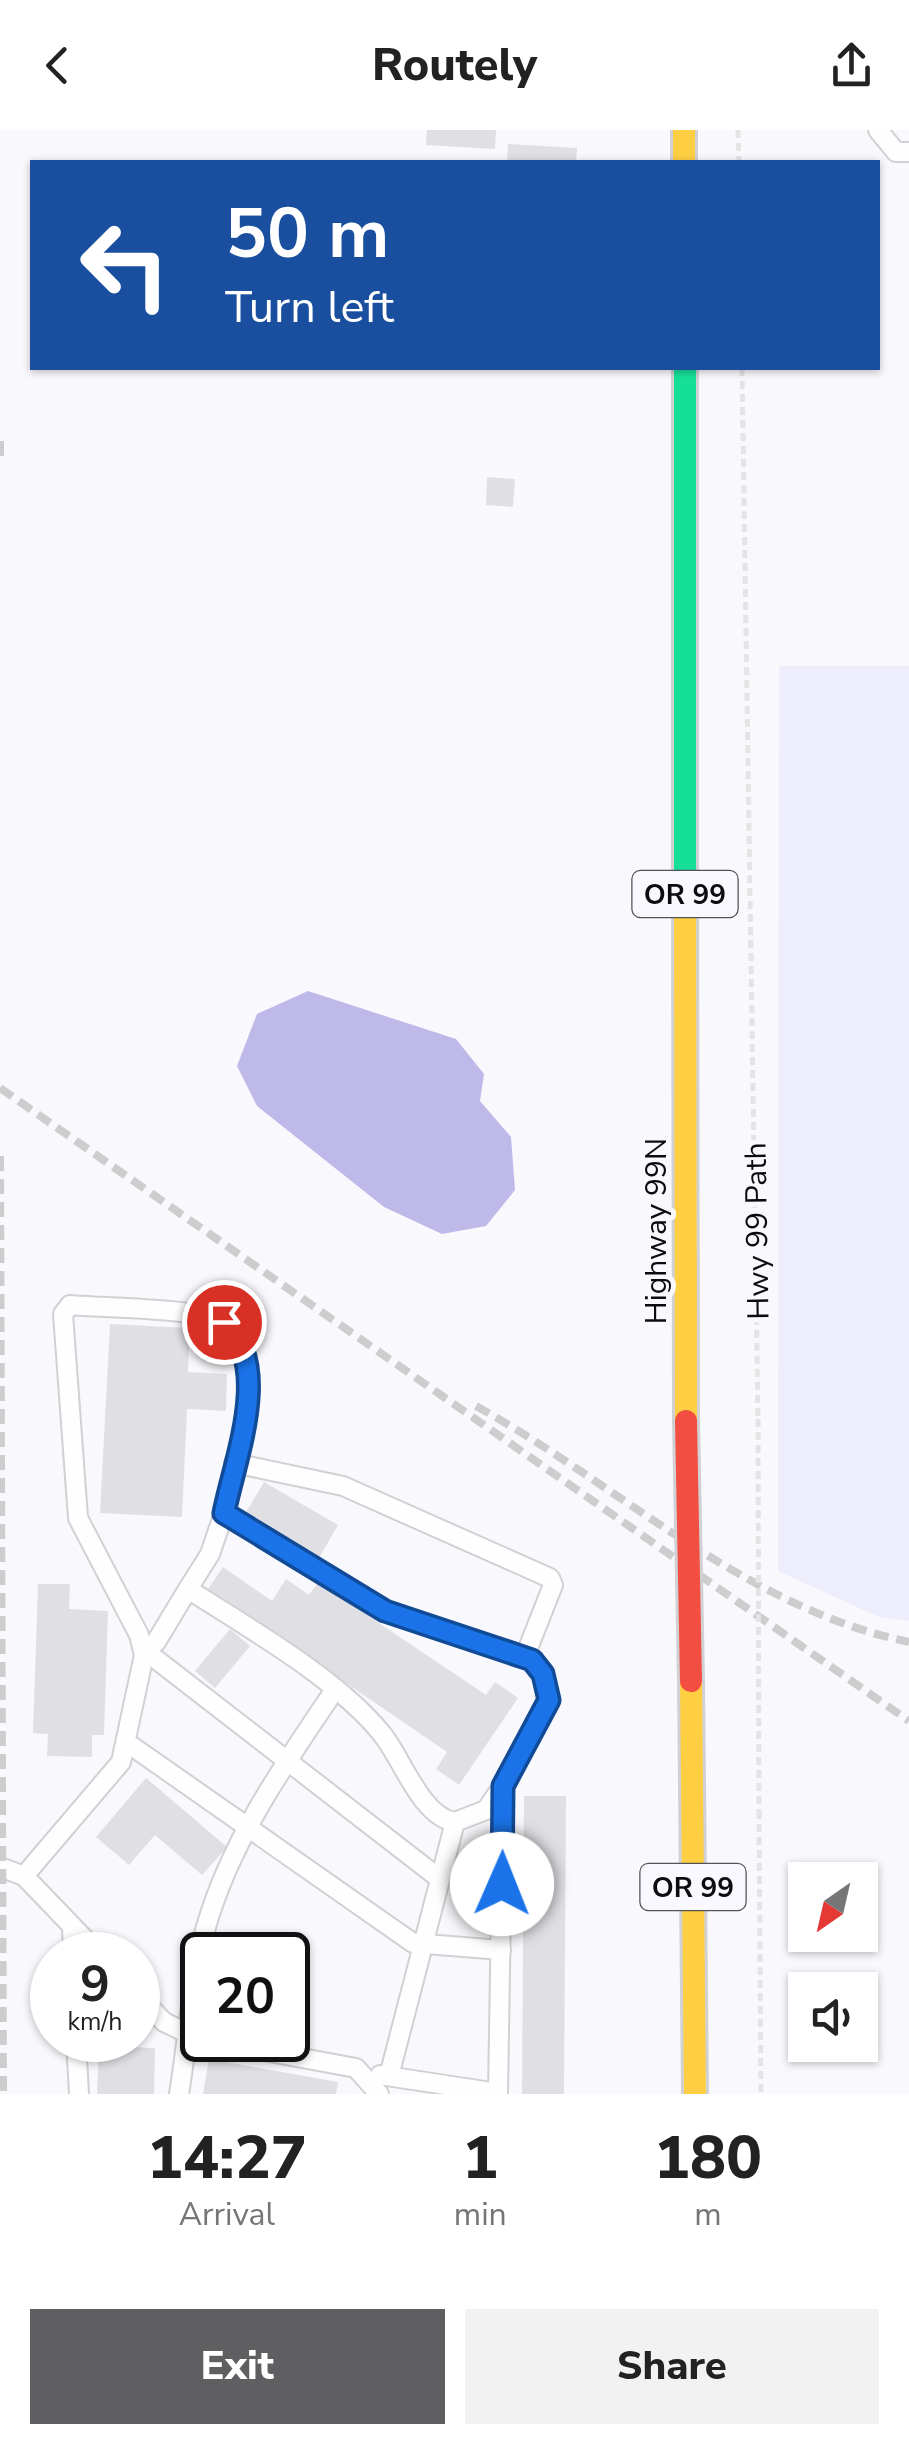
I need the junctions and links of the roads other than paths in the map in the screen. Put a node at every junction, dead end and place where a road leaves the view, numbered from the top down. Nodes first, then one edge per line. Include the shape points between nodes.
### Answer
1 (684, 130) edge
2 (878, 130) edge
3 (909, 152) edge
4 (684, 160) edge
5 (684, 370) edge
6 (234, 1463) junction
7 (224, 1513) junction
8 (188, 1589) junction
9 (144, 1650) junction
10 (525, 1656) junction
11 (334, 1691) junction
12 (126, 1742) junction
13 (287, 1760) junction
14 (503, 1786) junction
15 (455, 1822) junction
16 (248, 1827) junction
17 (0, 1867) edge
18 (24, 1876) junction
19 (440, 1879) junction
20 (72, 1926) junction
21 (72, 1932) edge
22 (78, 1932) edge
23 (206, 1932) edge
24 (424, 1942) junction
25 (500, 1950) junction
26 (310, 2061) edge
27 (77, 2062) edge
28 (190, 2062) edge
29 (362, 2072) junction
30 (389, 2076) junction
31 (78, 2094) edge
32 (179, 2094) edge
33 (379, 2094) edge
34 (498, 2094) edge
35 (695, 2094) edge

1 - 4 main road
2 - 3 lane via 896,152
5 - 35 main road, Highway 99N / OR 99, bridge
6 - 7 lane
6 - 9 lane via 251,1370 236,1332 211,1317 70,1305 78,1518
6 - 10 lane via 343,1486 550,1578 554,1585
7 - 8 lane
7 - 10 lane via 385,1611
8 - 9 lane via 156,1642
8 - 11 lane
9 - 12 lane
9 - 13 lane
10 - 14 lane via 543,1674 549,1700
11 - 13 lane
11 - 15 lane via 385,1738 434,1810
12 - 16 lane
12 - 18 lane via 121,1762
13 - 16 lane
13 - 19 lane
14 - 15 lane via 486,1810
14 - 25 lane
15 - 19 lane
16 - 23 lane
16 - 24 lane via 408,1940
17 - 18 lane
18 - 20 lane
19 - 24 lane
20 - 21 lane
20 - 22 lane
24 - 25 lane
24 - 30 lane
25 - 34 lane
26 - 29 lane
27 - 31 lane
28 - 32 lane
29 - 30 lane
29 - 33 lane
30 - 34 lane

